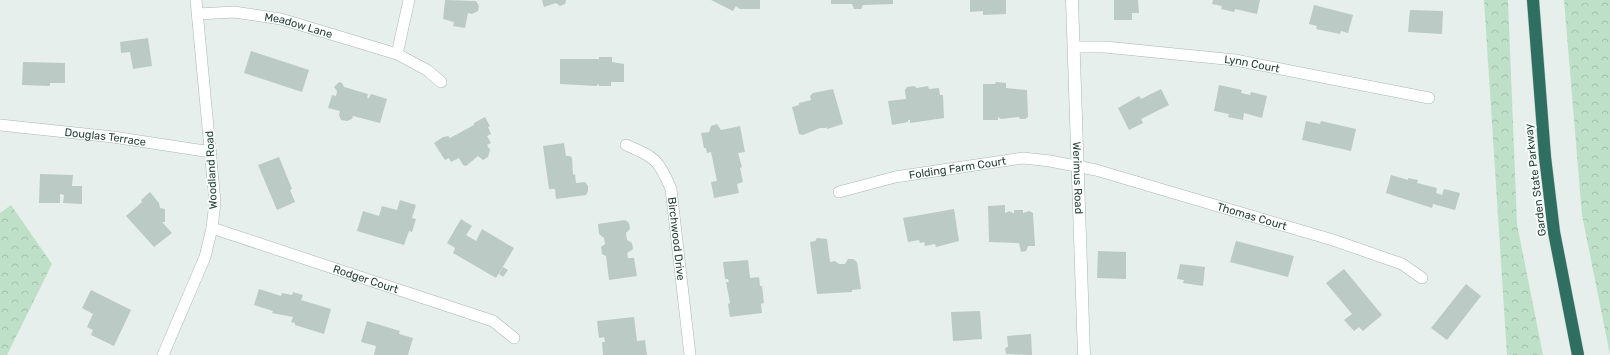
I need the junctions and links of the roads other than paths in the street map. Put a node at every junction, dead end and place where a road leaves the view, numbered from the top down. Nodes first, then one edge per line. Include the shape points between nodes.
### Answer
1 (196, 0) edge
2 (409, 0) edge
3 (1072, 0) edge
4 (1533, 0) edge
5 (198, 14) junction
6 (1074, 47) junction
7 (397, 54) junction
8 (441, 82) dead end
9 (1429, 98) dead end
10 (0, 125) edge
11 (626, 145) dead end
12 (211, 152) junction
13 (1077, 166) junction
14 (839, 192) dead end
15 (212, 228) junction
16 (1422, 278) dead end
17 (514, 338) dead end
18 (163, 355) edge
19 (690, 355) edge
20 (1084, 355) edge
21 (1578, 355) edge

1 - 5 street, Woodland Road
2 - 7 street
3 - 6 main road, Werimus Road
4 - 21 highway, Garden State Parkway via 1544,150 1554,232
5 - 7 street, Meadow Lane via 234,12 281,19
5 - 12 street, Woodland Road
6 - 9 street, Lynn Court via 1121,48 1235,60
6 - 13 main road, Werimus Road
7 - 8 street, Meadow Lane via 427,70
10 - 12 street, Douglas Terrace via 114,137
11 - 19 street, Birchwood Drive via 647,153 662,168 670,189
12 - 15 street, Woodland Road via 214,202
13 - 14 street, Folding Farm Court via 1023,158 895,177
13 - 16 street, Thomas Court via 1333,240 1402,264
13 - 20 main road, Werimus Road
15 - 17 street, Rodger Court via 493,321
15 - 18 street, Woodland Road via 205,258

